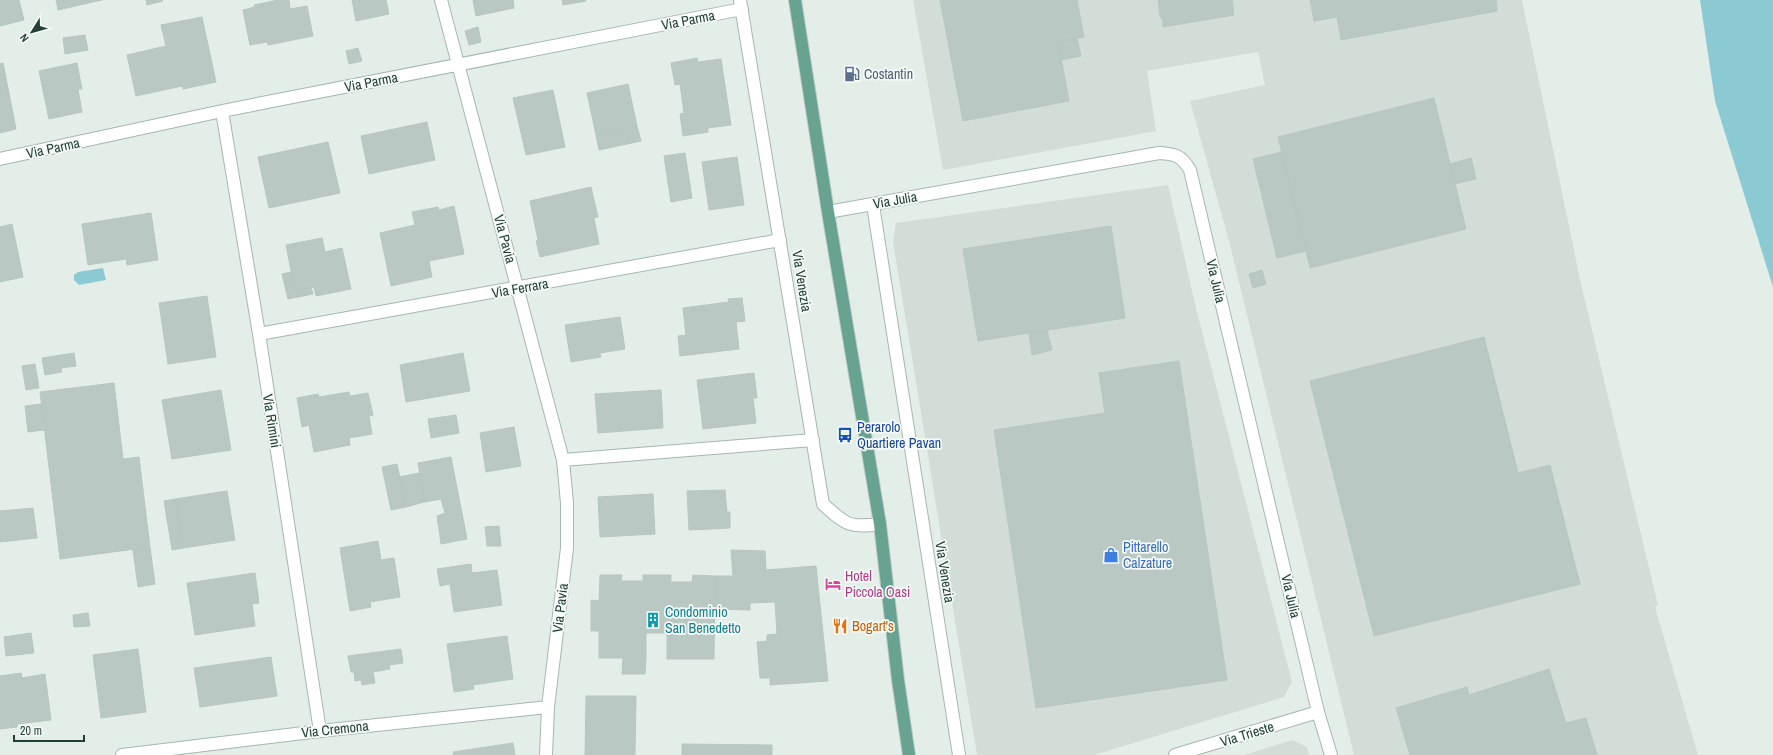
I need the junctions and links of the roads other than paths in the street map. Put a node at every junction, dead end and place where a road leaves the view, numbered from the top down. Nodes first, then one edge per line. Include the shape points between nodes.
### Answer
1 (441, 0) edge
2 (795, 0) edge
3 (741, 4) edge
4 (457, 65) junction
5 (222, 111) junction
6 (0, 159) edge
7 (873, 205) junction
8 (828, 212) junction
9 (780, 240) junction
10 (518, 288) junction
11 (259, 334) junction
12 (813, 440) junction
13 (564, 460) junction
14 (880, 524) junction
15 (548, 707) junction
16 (1318, 712) junction
17 (320, 731) junction
18 (122, 755) edge
19 (546, 755) edge
20 (909, 755) edge
21 (959, 755) edge
22 (1175, 755) edge
23 (1331, 755) edge

1 - 4 street, Via Pavia
2 - 8 main road
3 - 4 street, Via Parma
3 - 9 street, Via Venezia
4 - 5 street, Via Parma
4 - 10 street, Via Pavia
5 - 6 street, Via Parma
5 - 11 street, Via Rimini
7 - 8 street, Via Julia
7 - 16 street, Via Julia via 1159,153 1170,153 1184,160 1190,170
7 - 21 street, Via Venezia
8 - 14 main road
9 - 10 street, Via Ferrara
9 - 12 street, Via Venezia
10 - 11 street, Via Ferrara
10 - 13 street, Via Pavia
11 - 17 street, Via Rimini
12 - 13 street
12 - 14 street, Via Venezia via 823,504 839,519 854,526
13 - 15 street, Via Pavia via 567,548
14 - 20 main road
15 - 17 street, Via Cremona
15 - 19 street, Via Pavia
16 - 22 street, Via Trieste
16 - 23 street, Via Julia
17 - 18 street, Via Cremona

